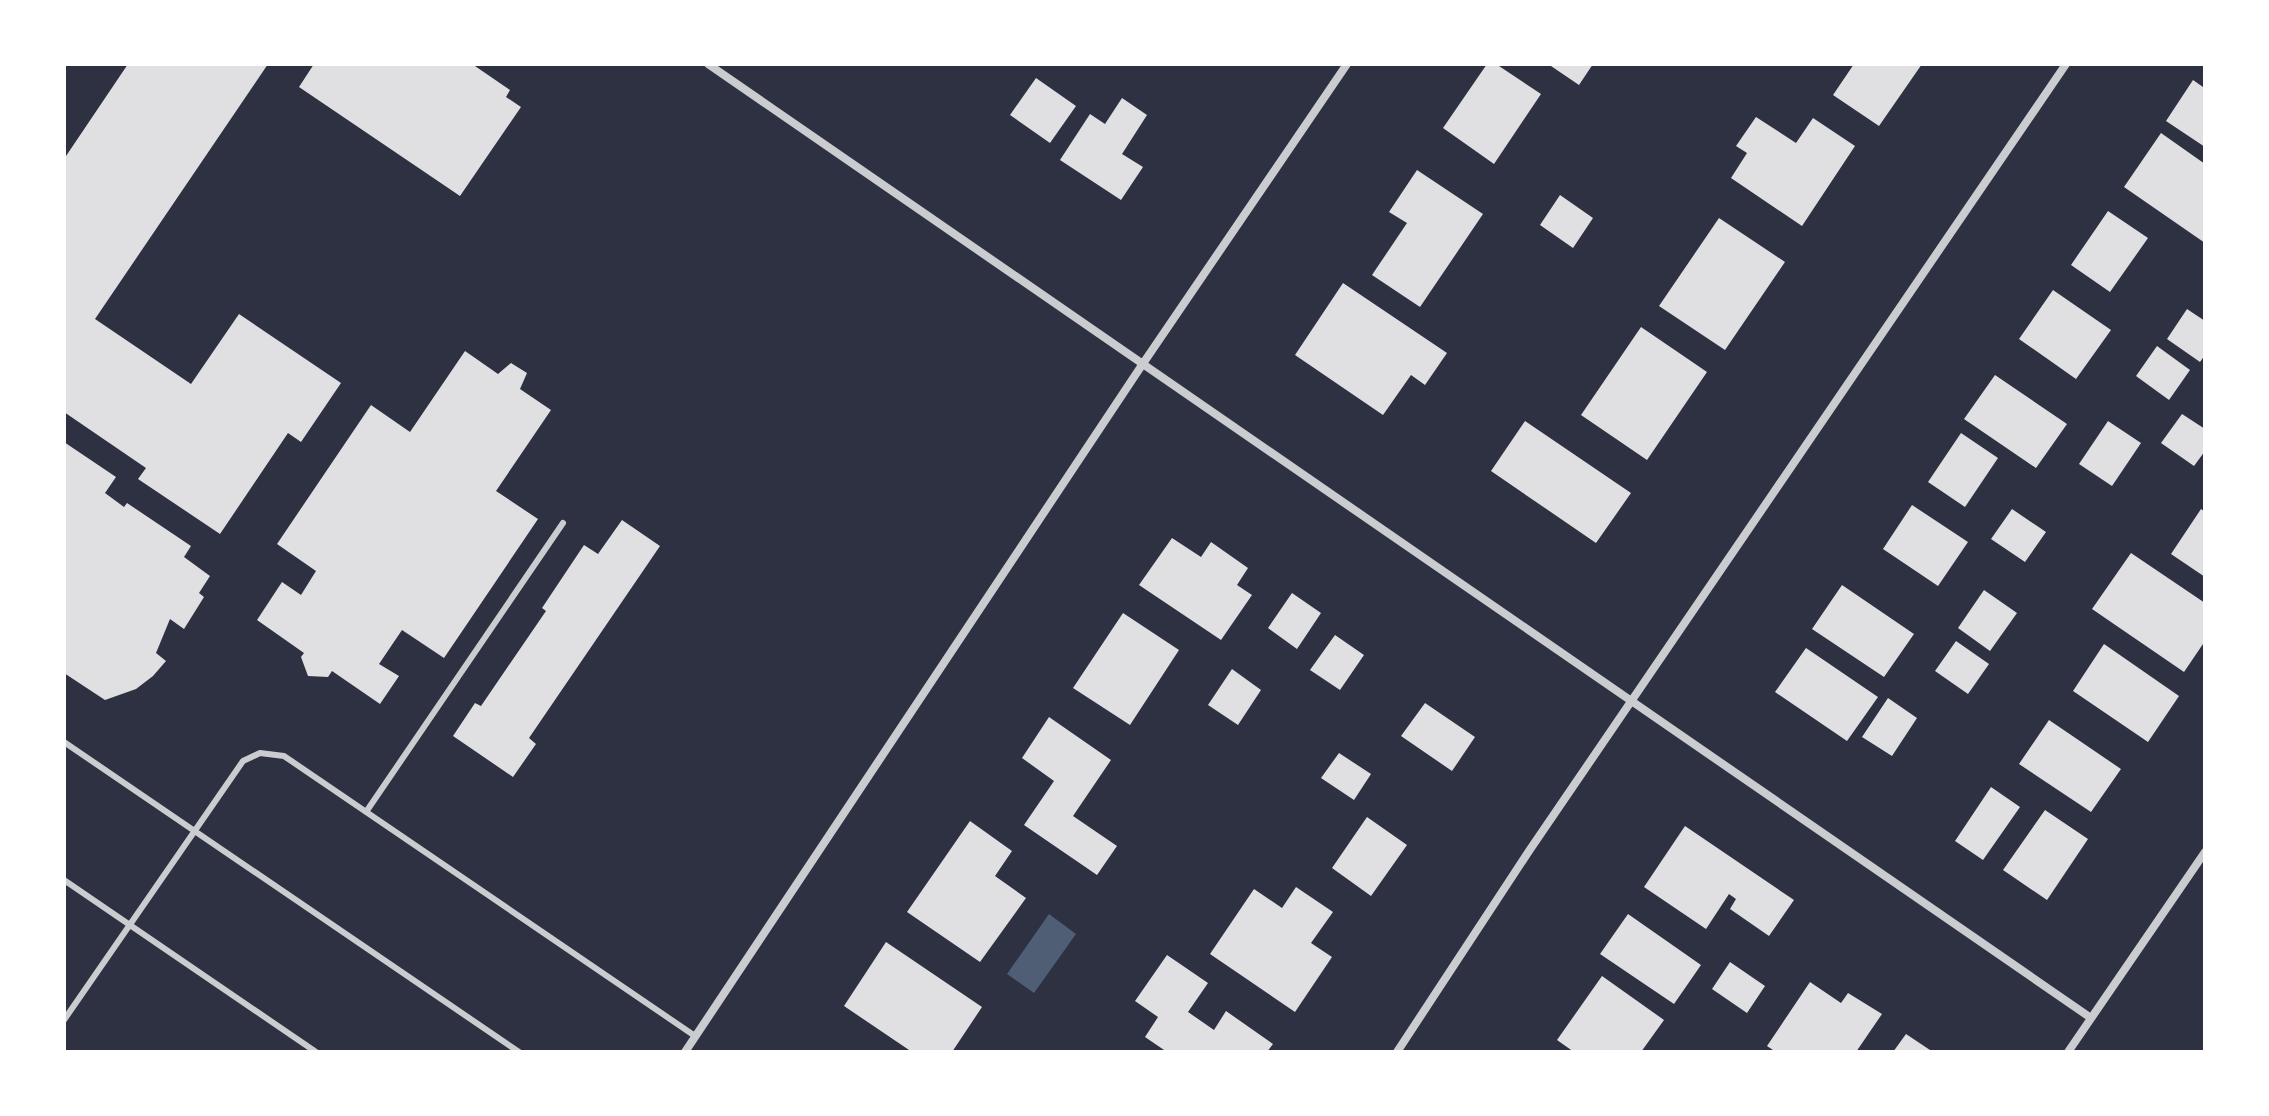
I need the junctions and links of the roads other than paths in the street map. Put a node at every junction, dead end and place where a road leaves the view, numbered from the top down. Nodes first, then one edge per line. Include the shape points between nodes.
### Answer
1 (708, 64) edge
2 (1347, 64) edge
3 (2066, 64) edge
4 (1142, 365) junction
5 (563, 523) dead end
6 (1633, 700) junction
7 (64, 742) edge
8 (366, 812) junction
9 (193, 831) junction
10 (2205, 852) edge
11 (64, 880) edge
12 (128, 924) junction
13 (2091, 1018) junction
14 (64, 1020) edge
15 (695, 1036) junction
16 (316, 1052) edge
17 (519, 1052) edge
18 (685, 1052) edge
19 (1397, 1052) edge
20 (2068, 1052) edge

1 - 4 street
2 - 4 street
3 - 6 street
4 - 6 street
4 - 15 street
5 - 8 lane
6 - 13 street
6 - 19 street
7 - 9 lane
8 - 9 lane via 284,756 260,753 243,761
8 - 15 lane
9 - 12 lane
9 - 17 lane
10 - 13 street
11 - 12 lane
12 - 14 lane
12 - 16 lane
13 - 20 street
15 - 18 street

